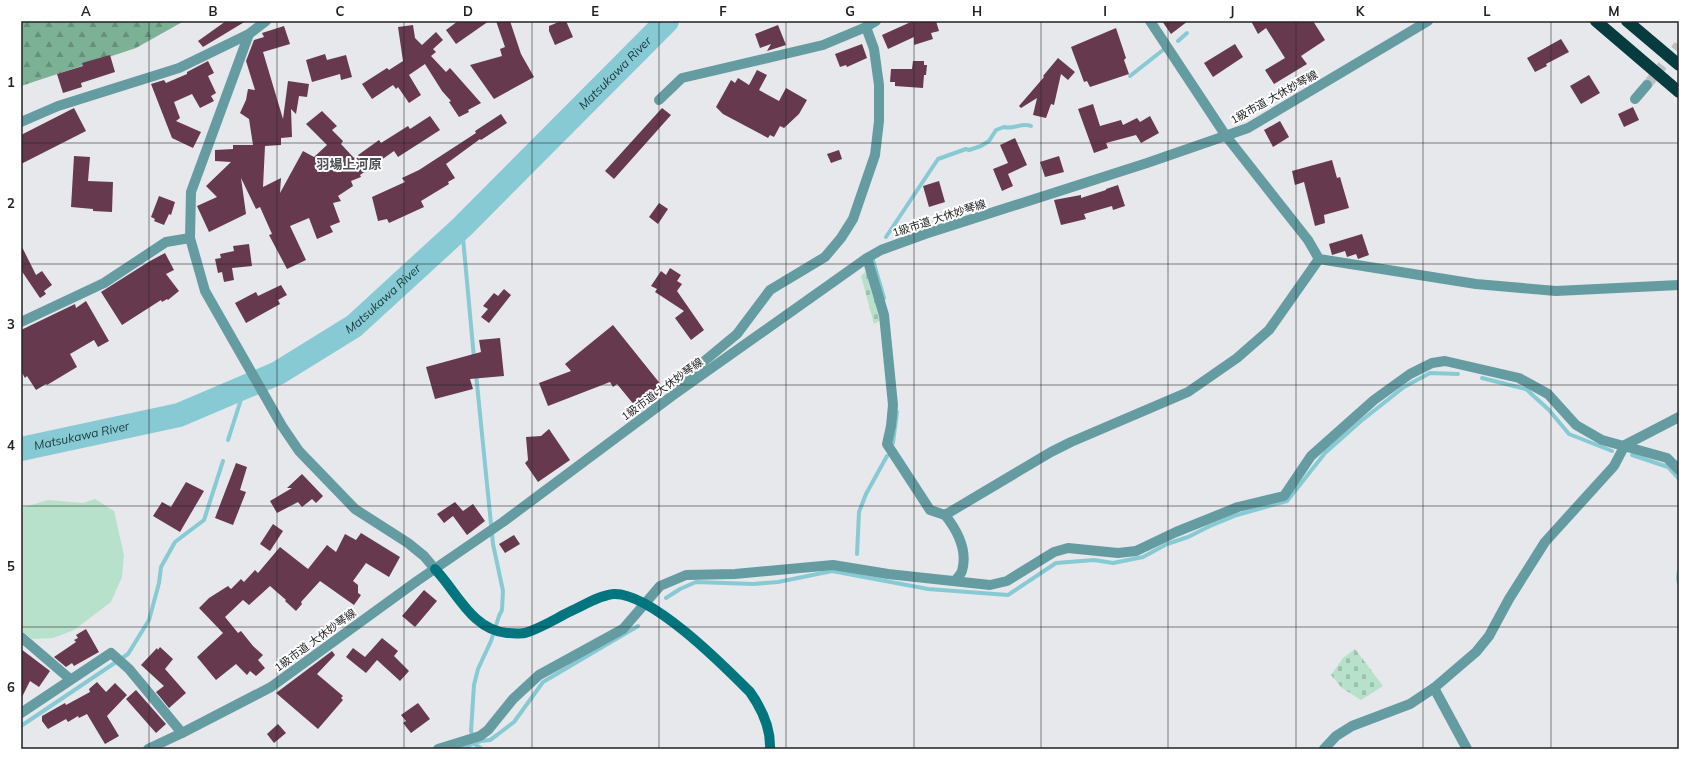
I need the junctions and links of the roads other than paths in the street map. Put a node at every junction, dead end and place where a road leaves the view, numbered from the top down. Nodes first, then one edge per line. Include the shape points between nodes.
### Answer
1 (266, 21) edge
2 (876, 21) edge
3 (1150, 21) edge
4 (1428, 21) edge
5 (1596, 21) edge
6 (1627, 21) edge
7 (866, 27) junction
8 (249, 34) junction
9 (1679, 65) edge
10 (1647, 85) tunnel mouth
11 (1679, 92) edge
12 (1635, 99) dead end
13 (659, 100) dead end
14 (21, 122) edge
15 (1226, 136) junction
16 (190, 238) junction
17 (867, 258) junction
18 (1319, 259) junction
19 (1679, 285) edge
20 (21, 322) edge
21 (672, 396) junction
22 (1679, 417) edge
23 (1625, 445) junction
24 (1679, 470) edge
25 (945, 515) junction
26 (435, 569) junction
27 (955, 581) junction
28 (646, 604) junction
29 (21, 637) edge
30 (70, 679) junction
31 (1434, 688) junction
32 (21, 713) edge
33 (182, 733) junction
34 (457, 746) edge
35 (148, 749) edge
36 (438, 749) edge
37 (770, 749) edge
38 (1324, 749) edge
39 (1467, 749) edge

1 - 8 street
2 - 7 street
3 - 15 street
4 - 15 street, 1級市道 大休妙琴線 via 1248,128
5 - 11 highway
6 - 9 highway
7 - 13 street via 823,45 682,78
7 - 21 street via 874,49 879,85 879,121 875,155 853,219 825,257 770,290 737,334 682,381
8 - 14 street via 179,68 58,106
8 - 16 street via 191,192
10 - 12 street
15 - 17 street, 1級市道 大休妙琴線 via 925,234 880,250
15 - 18 street via 1308,240
16 - 20 street via 166,242 104,283
16 - 26 street via 205,291 278,421 299,451 355,509 408,543
17 - 21 street, 1級市道 大休妙琴線
17 - 25 street via 884,316 893,405 886,444 930,510
18 - 19 street via 1476,284 1556,291
18 - 25 street via 1269,330 1237,358 1188,392 1058,448
21 - 26 street, 1級市道 大休妙琴線 via 503,522
22 - 23 street
23 - 24 street via 1667,458
23 - 27 street via 1602,440 1576,424 1548,394 1519,378 1445,362 1432,363 1410,374 1374,400 1311,456 1284,496 1238,507 1136,551 1118,553 1068,548 1054,552 1007,580 990,585
23 - 31 street via 1614,466 1545,542 1476,652
25 - 27 street via 961,540 962,571
26 - 28 street via 478,622 500,632 524,633 598,598 614,594
26 - 33 street, 1級市道 大休妙琴線 via 271,687
27 - 28 street via 833,565 735,574 686,575 660,586
28 - 34 street via 623,629 539,675 513,699 488,730
28 - 37 street via 685,633 750,692 764,716 769,731
29 - 30 street
30 - 32 street
30 - 33 street via 111,653
31 - 38 street via 1410,704 1352,726 1336,736
31 - 39 street
33 - 35 street, 1級市道 大休妙琴線
34 - 36 street

